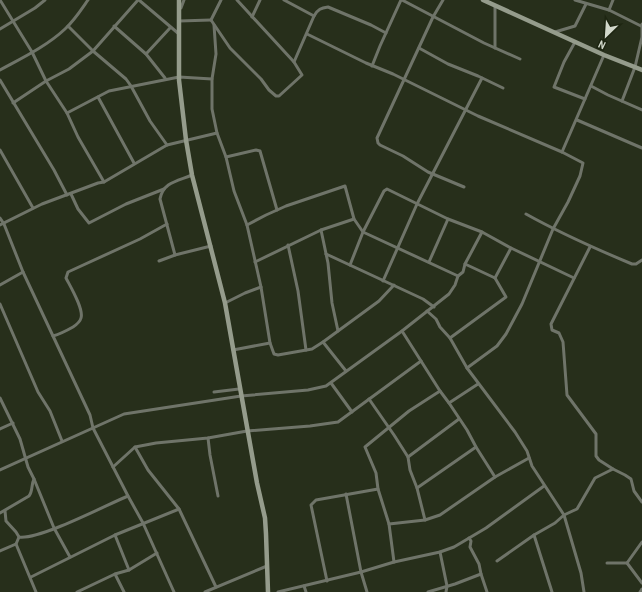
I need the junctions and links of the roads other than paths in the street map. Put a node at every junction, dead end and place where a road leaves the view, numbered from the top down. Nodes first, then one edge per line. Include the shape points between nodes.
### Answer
1 (0, 0) edge
2 (45, 0) edge
3 (88, 0) edge
4 (138, 0) edge
5 (179, 0) edge
6 (184, 0) edge
7 (221, 0) edge
8 (237, 0) edge
9 (260, 0) edge
10 (284, 0) edge
11 (402, 0) edge
12 (443, 0) edge
13 (483, 0) edge
14 (575, 0) edge
15 (613, 0) edge
16 (586, 4) junction
17 (495, 6) junction
18 (179, 8) junction
19 (609, 10) junction
20 (314, 16) junction
21 (252, 17) junction
22 (433, 17) junction
23 (211, 20) junction
24 (14, 21) junction
25 (179, 22) junction
26 (642, 25) edge
27 (68, 26) junction
28 (114, 26) junction
29 (214, 26) junction
30 (170, 28) junction
31 (0, 30) edge
32 (555, 32) junction
33 (386, 33) junction
34 (307, 34) junction
35 (180, 35) junction
36 (575, 42) junction
37 (419, 48) junction
38 (495, 48) junction
39 (93, 51) junction
40 (32, 52) junction
41 (146, 54) junction
42 (604, 55) junction
43 (520, 59) dead end
44 (294, 62) junction
45 (372, 66) junction
46 (635, 67) junction
47 (0, 70) edge
48 (642, 70) edge
49 (180, 77) junction
50 (166, 78) junction
51 (482, 78) junction
52 (212, 79) junction
53 (0, 80) edge
54 (405, 80) junction
55 (46, 81) junction
56 (131, 86) junction
57 (591, 86) junction
58 (503, 88) dead end
59 (98, 97) junction
60 (585, 100) junction
61 (622, 101) junction
62 (13, 103) junction
63 (465, 110) junction
64 (642, 110) edge
65 (67, 113) junction
66 (577, 120) junction
67 (216, 132) junction
68 (186, 140) junction
69 (167, 145) junction
70 (642, 148) edge
71 (0, 150) edge
72 (562, 152) junction
73 (226, 157) junction
74 (134, 163) junction
75 (432, 174) junction
76 (192, 175) junction
77 (104, 182) junction
78 (464, 187) dead end
79 (164, 188) junction
80 (71, 194) junction
81 (67, 195) junction
82 (417, 204) junction
83 (33, 208) junction
84 (277, 210) junction
85 (526, 214) dead end
86 (0, 218) edge
87 (354, 218) junction
88 (448, 219) junction
89 (2, 224) edge
90 (167, 224) junction
91 (247, 225) junction
92 (553, 229) junction
93 (321, 230) junction
94 (362, 232) junction
95 (482, 232) junction
96 (288, 245) junction
97 (211, 246) junction
98 (397, 247) junction
99 (590, 247) junction
100 (511, 248) junction
101 (326, 254) junction
102 (175, 255) junction
103 (642, 260) edge
104 (159, 261) dead end
105 (255, 262) junction
106 (429, 262) junction
107 (539, 262) junction
108 (466, 264) junction
109 (350, 265) junction
110 (23, 272) junction
111 (458, 276) junction
112 (495, 278) junction
113 (574, 278) junction
114 (383, 281) junction
115 (0, 285) edge
116 (394, 285) junction
117 (261, 288) junction
118 (225, 303) junction
119 (0, 304) edge
120 (434, 306) junction
121 (427, 311) junction
122 (338, 331) junction
123 (402, 331) junction
124 (53, 336) junction
125 (450, 338) junction
126 (323, 342) junction
127 (270, 343) junction
128 (233, 350) junction
129 (306, 350) junction
130 (421, 361) junction
131 (467, 368) junction
132 (346, 371) junction
133 (331, 383) junction
134 (478, 384) junction
135 (239, 389) junction
136 (440, 391) junction
137 (214, 392) dead end
138 (241, 396) junction
139 (0, 398) edge
140 (369, 399) junction
141 (449, 403) junction
142 (352, 412) junction
143 (459, 419) junction
144 (13, 424) junction
145 (389, 427) junction
146 (93, 428) junction
147 (0, 429) edge
148 (248, 431) junction
149 (208, 438) junction
150 (62, 441) junction
151 (135, 447) junction
152 (476, 447) junction
153 (26, 458) junction
154 (408, 458) junction
155 (528, 458) junction
156 (113, 467) junction
157 (613, 469) junction
158 (0, 470) edge
159 (495, 477) junction
160 (34, 479) junction
161 (544, 486) junction
162 (417, 488) junction
163 (378, 489) junction
164 (346, 494) junction
165 (128, 496) junction
166 (218, 496) dead end
167 (642, 502) edge
168 (179, 509) junction
169 (4, 511) junction
170 (0, 513) edge
171 (564, 515) junction
172 (425, 520) junction
173 (143, 523) junction
174 (389, 524) junction
175 (54, 528) junction
176 (115, 535) junction
177 (534, 535) junction
178 (19, 537) junction
179 (469, 538) junction
180 (642, 542) edge
181 (16, 544) junction
182 (0, 551) edge
183 (440, 552) junction
184 (157, 553) junction
185 (70, 557) junction
186 (497, 561) dead end
187 (394, 562) junction
188 (607, 563) dead end
189 (627, 563) junction
190 (267, 566) junction
191 (129, 570) junction
192 (360, 572) junction
193 (115, 574) junction
194 (481, 574) junction
195 (31, 577) junction
196 (327, 581) junction
197 (642, 583) edge
198 (304, 586) junction
199 (447, 586) junction
200 (216, 587) junction
201 (642, 589) edge
202 (36, 592) edge
203 (77, 592) edge
204 (124, 592) edge
205 (174, 592) edge
206 (205, 592) edge
207 (268, 592) edge
208 (278, 592) edge
209 (306, 592) edge
210 (367, 592) edge
211 (428, 592) edge
212 (446, 592) edge
213 (487, 592) edge
214 (552, 592) edge
215 (584, 592) edge
216 (640, 592) edge

1 - 24 street
2 - 24 street
3 - 27 street
4 - 28 street
4 - 30 street
5 - 18 street
6 - 18 street
7 - 23 street
8 - 21 street
9 - 21 street
10 - 20 street
11 - 22 street
11 - 33 street
12 - 22 street
13 - 17 street
14 - 16 street
15 - 19 street
16 - 19 street
16 - 32 street via 575,26
17 - 32 street
17 - 38 street
18 - 25 street
19 - 26 street
20 - 33 street via 319,9 328,8
20 - 34 street
21 - 44 street
22 - 37 street
22 - 38 street
23 - 25 street
23 - 29 street
24 - 31 street
24 - 40 street
25 - 35 street
26 - 46 street via 642,38
27 - 39 street
27 - 40 street
28 - 39 street
28 - 41 street
29 - 44 street via 230,48 276,96 302,75
29 - 52 street via 216,54
30 - 35 street
30 - 41 street
32 - 36 street
33 - 45 street
34 - 44 street
34 - 45 street
35 - 49 street
36 - 42 street
36 - 60 street via 554,87
37 - 51 street
37 - 54 street
38 - 43 street
39 - 55 street via 69,69
39 - 56 street
40 - 47 street
40 - 55 street
41 - 50 street
42 - 46 street
42 - 57 street
45 - 54 street
46 - 48 street
46 - 61 street
49 - 50 street
49 - 52 street
49 - 68 street
50 - 56 street
51 - 58 street
51 - 63 street
52 - 67 street via 211,102
53 - 62 street
54 - 63 street
54 - 75 street via 377,141
55 - 62 street
55 - 65 street
56 - 59 street via 109,91
56 - 69 street via 150,121
57 - 60 street
57 - 61 street
59 - 65 street
59 - 74 street
60 - 66 street
61 - 64 street
62 - 81 street
63 - 72 street
63 - 75 street
65 - 77 street
66 - 70 street
66 - 72 street
67 - 68 street
67 - 73 street
68 - 69 street
68 - 76 street
69 - 74 street
71 - 83 street
72 - 92 street via 582,162 583,166
73 - 84 street via 260,151
73 - 91 street via 234,191
74 - 77 street
75 - 78 street
75 - 82 street
76 - 79 street
76 - 97 street
77 - 80 street
79 - 80 street via 89,223
79 - 90 street via 160,199
80 - 81 street
81 - 83 street
82 - 88 street
82 - 94 street via 385,189
82 - 98 street
83 - 89 street
84 - 87 street via 344,186
84 - 91 street
85 - 92 street
86 - 89 street
87 - 93 street
87 - 94 street
88 - 95 street
88 - 106 street
89 - 110 street
90 - 102 street
90 - 124 street via 68,272 66,278 80,307 81,319 69,330
91 - 105 street
92 - 99 street
92 - 107 street
93 - 96 street
93 - 101 street
94 - 98 street
94 - 109 street
95 - 100 street
95 - 108 street
96 - 105 street
96 - 129 street via 298,291
97 - 102 street
97 - 118 street
98 - 106 street
98 - 114 street
99 - 103 street via 632,264
99 - 113 street
100 - 107 street
100 - 112 street
101 - 109 street
101 - 122 street
102 - 104 street
105 - 117 street
106 - 111 street
107 - 113 street
107 - 131 street via 522,304 501,342
108 - 111 street
108 - 112 street
109 - 114 street
110 - 115 street
110 - 124 street
111 - 120 street via 449,294
112 - 125 street via 506,297
113 - 157 street via 550,328 561,337 567,395 596,434 597,457
114 - 116 street
116 - 120 street
116 - 122 street via 379,301
117 - 118 street
117 - 127 street
118 - 128 street
119 - 150 street
120 - 121 street
121 - 123 street
121 - 125 street
122 - 126 street
123 - 130 street
123 - 132 street
124 - 146 street via 90,415
125 - 131 street
126 - 129 street
126 - 132 street
127 - 128 street
127 - 129 street via 274,354 278,355
128 - 135 street
130 - 136 street
130 - 140 street
131 - 134 street
132 - 133 street
133 - 138 street via 308,390
133 - 142 street
134 - 141 street
134 - 155 street via 515,432 527,451
135 - 137 street
135 - 138 street
136 - 141 street
136 - 145 street
138 - 146 street via 124,414
138 - 148 street
139 - 144 street
140 - 142 street
140 - 145 street
141 - 143 street
142 - 148 street via 338,422
143 - 152 street
143 - 154 street
144 - 147 street
144 - 153 street
145 - 154 street
145 - 163 street via 365,447 376,473
146 - 150 street
146 - 156 street
148 - 149 street
148 - 190 street via 264,518
149 - 151 street
149 - 166 street
150 - 153 street
151 - 156 street
151 - 168 street via 148,470
152 - 159 street
152 - 162 street
153 - 158 street
153 - 160 street
154 - 162 street
155 - 159 street
155 - 161 street
156 - 165 street
157 - 167 street via 631,479 634,491
157 - 171 street via 597,476 580,506
159 - 172 street via 440,515
160 - 169 street via 31,494
160 - 175 street
161 - 171 street
161 - 179 street
162 - 172 street
163 - 164 street
163 - 174 street
164 - 192 street
164 - 196 street via 316,500 311,505
165 - 173 street
165 - 175 street
168 - 173 street
168 - 200 street
169 - 170 street
169 - 178 street via 6,522
171 - 177 street
171 - 215 street
172 - 174 street
173 - 176 street
173 - 184 street
174 - 187 street
175 - 178 street via 28,537
175 - 185 street
176 - 185 street
176 - 191 street
177 - 186 street
177 - 214 street
178 - 181 street
179 - 183 street
179 - 194 street
180 - 189 street
181 - 182 street
181 - 195 street
183 - 187 street
183 - 199 street
184 - 191 street
184 - 205 street
185 - 195 street
187 - 192 street
188 - 189 street
189 - 197 street
190 - 200 street
190 - 207 street
191 - 193 street
192 - 196 street
192 - 210 street
193 - 203 street
193 - 204 street
194 - 199 street
194 - 213 street
195 - 202 street
196 - 198 street
198 - 208 street
198 - 209 street
199 - 211 street
199 - 212 street
200 - 206 street
201 - 216 street

